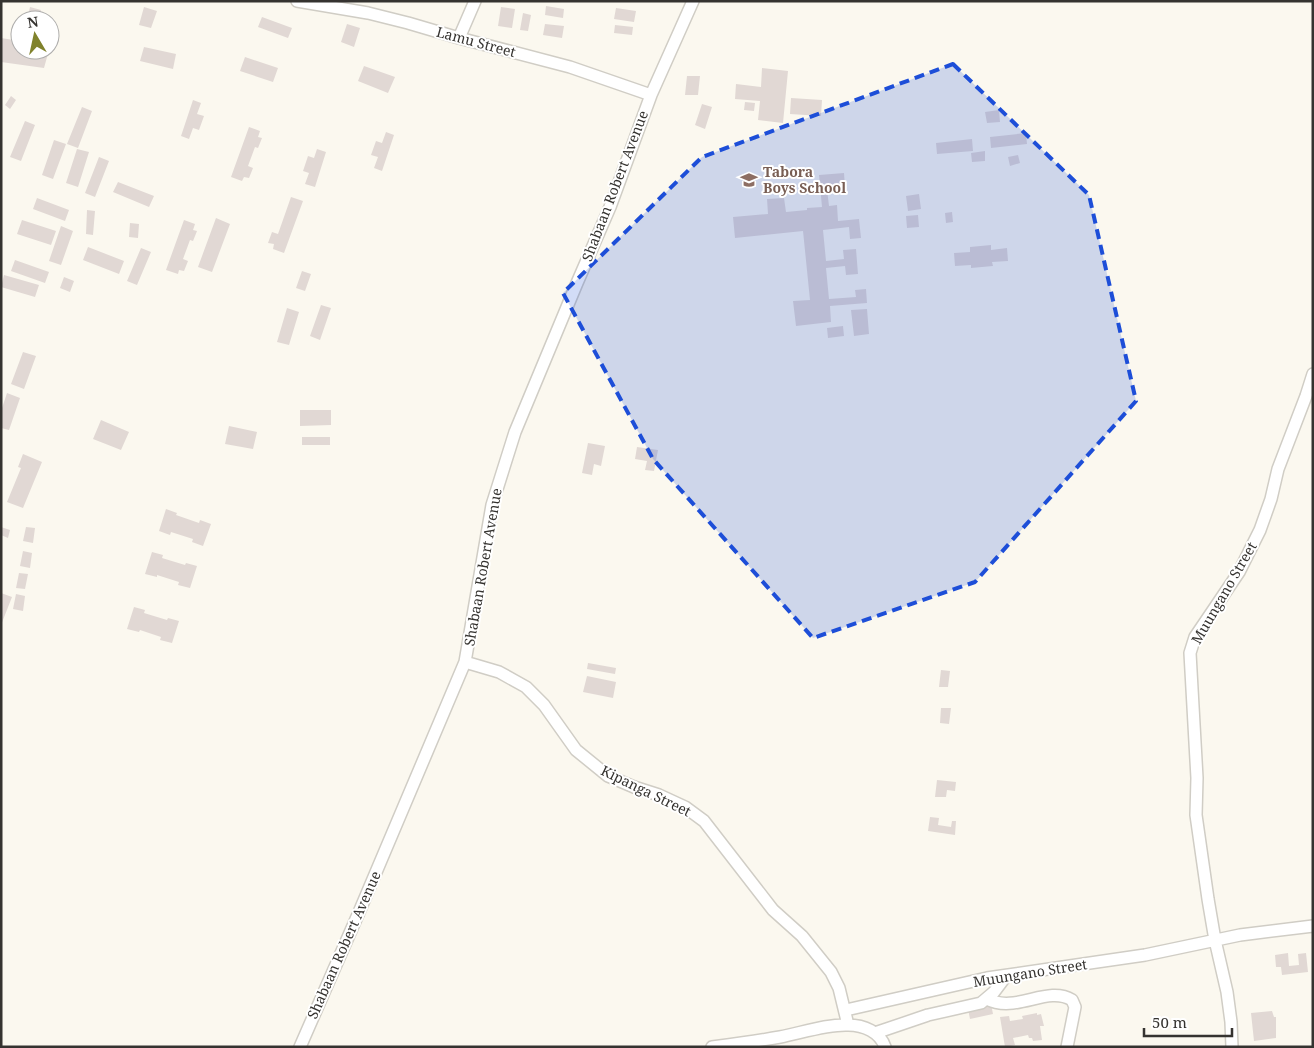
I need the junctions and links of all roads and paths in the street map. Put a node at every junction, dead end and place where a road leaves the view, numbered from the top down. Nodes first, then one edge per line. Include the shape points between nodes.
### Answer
1 (297, 1) edge
2 (476, 1) edge
3 (693, 1) edge
4 (337, 4) edge
5 (459, 38) junction
6 (651, 96) junction
7 (1313, 374) edge
8 (465, 662) junction
9 (1313, 926) edge
10 (1215, 940) junction
11 (1006, 976) junction
12 (987, 999) junction
13 (846, 1010) junction
14 (848, 1025) junction
15 (875, 1033) junction
16 (300, 1047) edge
17 (712, 1047) edge
18 (885, 1047) edge
19 (1067, 1047) edge
20 (1232, 1047) edge

1 - 4 street, Lamu Street
2 - 5 street
3 - 6 street, Shabaan Robert Avenue
4 - 5 street, Lamu Street
5 - 6 street, Lamu Street via 570,67
6 - 8 street, Shabaan Robert Avenue via 610,207 518,424 496,487
7 - 10 street, Muungano Street via 1278,469 1260,530 1239,572 1195,637 1190,653 1196,815
8 - 13 street, Kipanga Street via 499,672 526,687 544,704 576,750 608,776 685,807 704,821 772,910 802,936 831,972
8 - 16 street, Shabaan Robert Avenue
9 - 10 street, Muungano Street
10 - 11 street, Muungano Street via 1099,963
10 - 20 street via 1227,992
11 - 12 street
11 - 13 street, Muungano Street
12 - 15 street via 974,1006 928,1015
12 - 19 street via 1001,1004 1060,995 1072,1000 1076,1007
13 - 14 street, Kipanga Street
14 - 15 street
14 - 17 street
15 - 18 street

